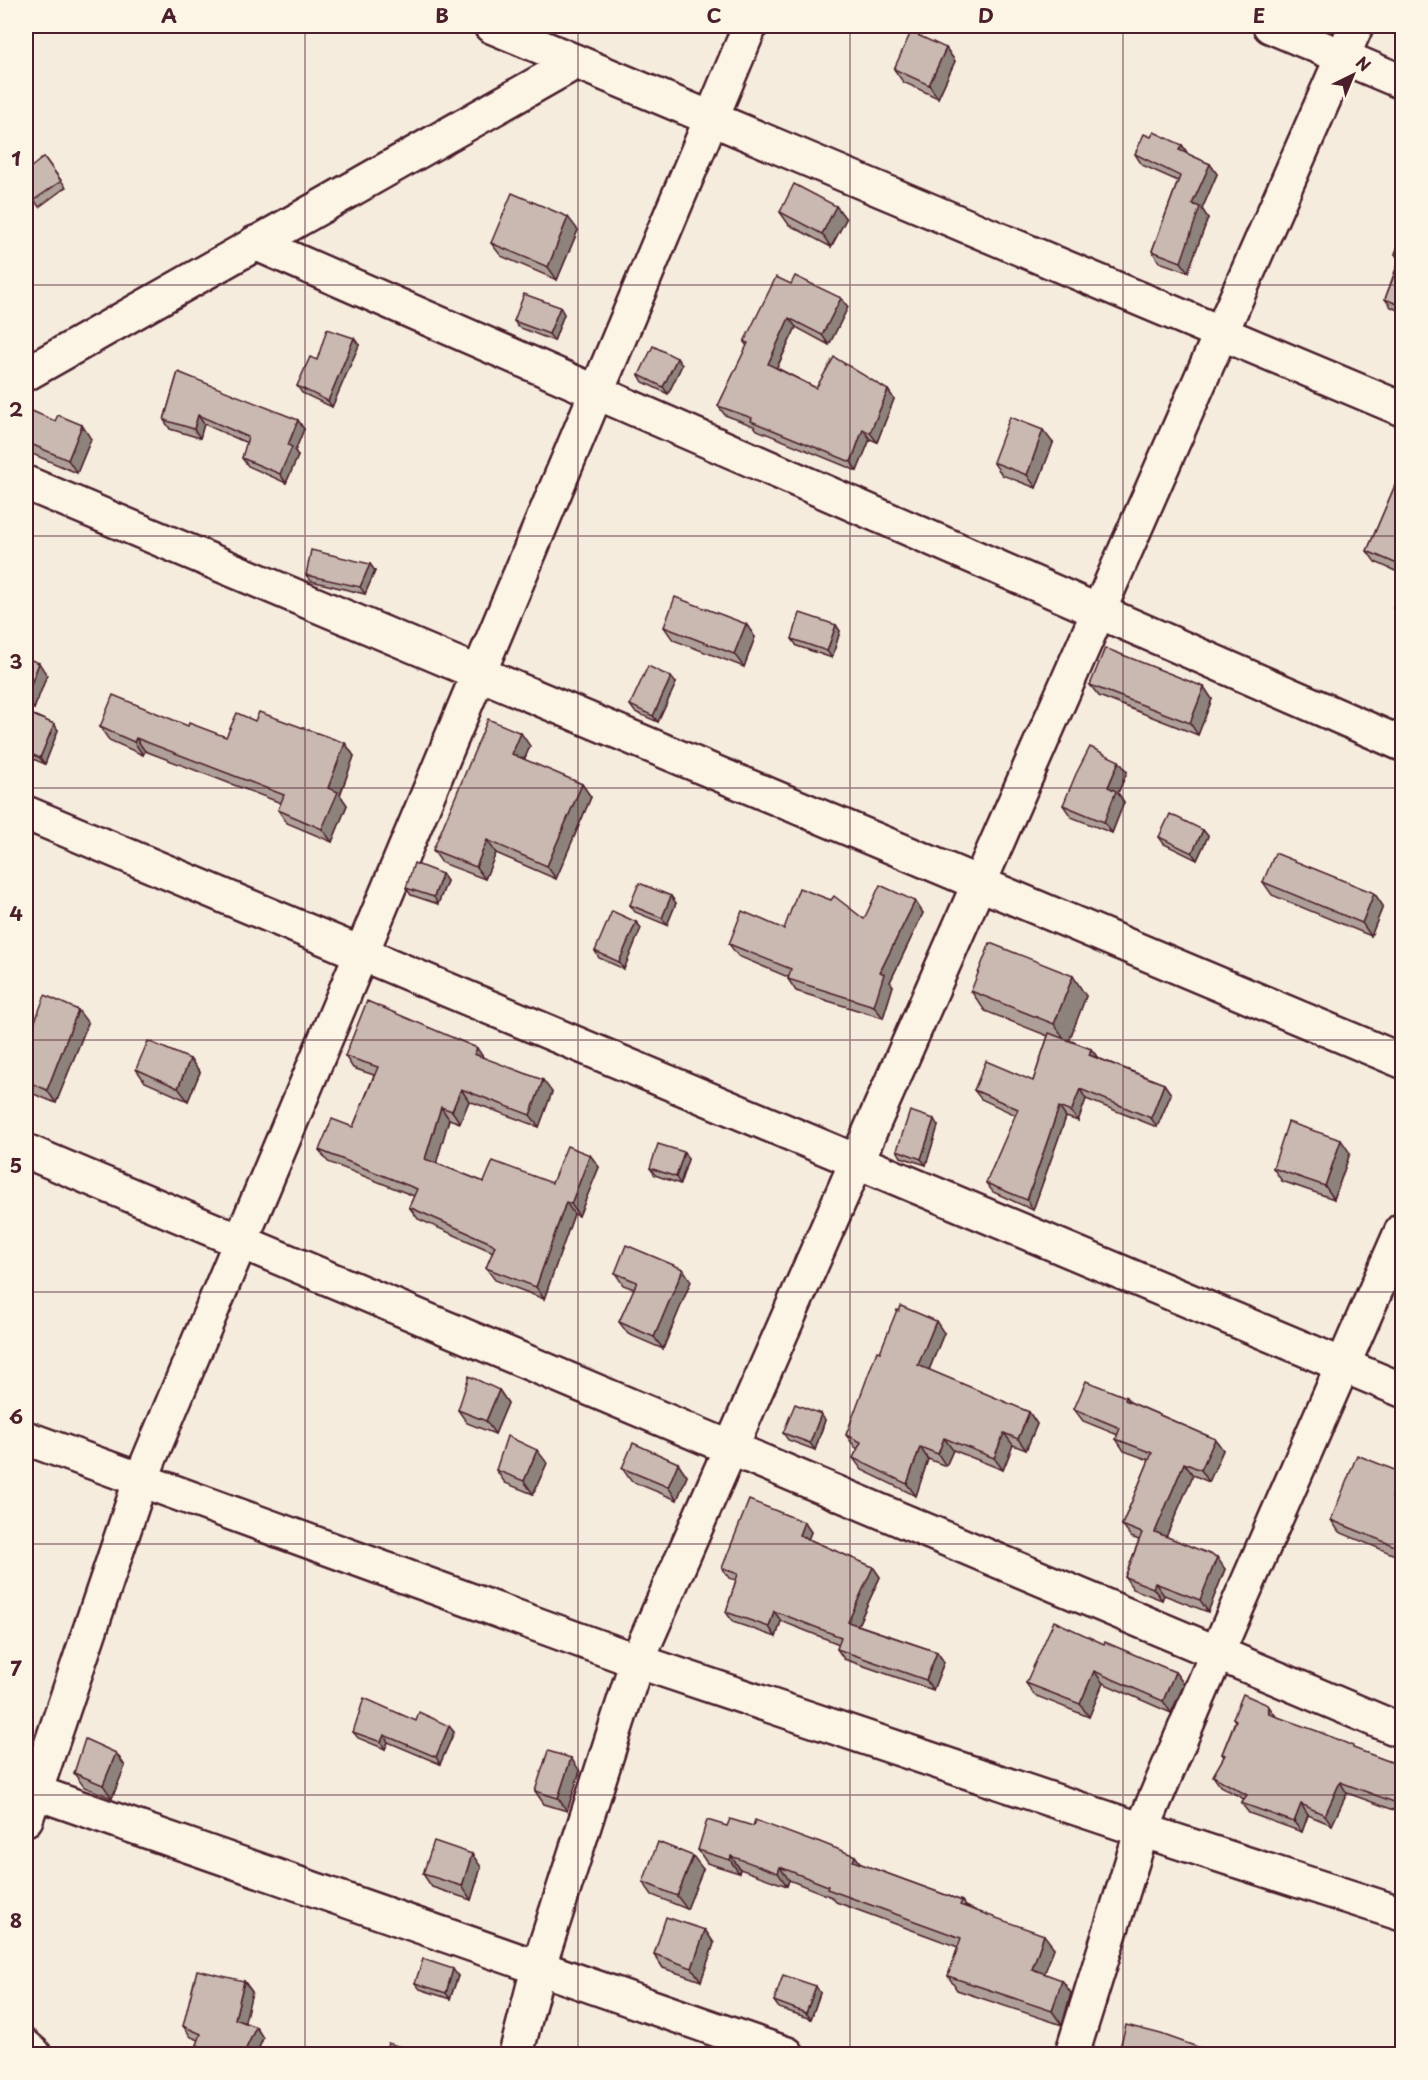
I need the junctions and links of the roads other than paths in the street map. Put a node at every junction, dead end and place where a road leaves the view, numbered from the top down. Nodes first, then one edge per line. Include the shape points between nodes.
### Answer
1 (491, 26) edge
2 (750, 26) edge
3 (1270, 26) edge
4 (1356, 26) edge
5 (1342, 57) junction
6 (576, 62) junction
7 (1402, 82) edge
8 (711, 118) junction
9 (255, 243) junction
10 (1221, 332) junction
11 (26, 374) edge
12 (597, 392) junction
13 (1402, 409) edge
14 (26, 483) edge
15 (1099, 611) junction
16 (479, 673) junction
17 (1402, 744) edge
18 (26, 813) edge
19 (979, 883) junction
20 (361, 953) junction
21 (1402, 1061) edge
22 (26, 1151) edge
23 (857, 1161) junction
24 (1402, 1230) edge
25 (241, 1242) junction
26 (1343, 1365) junction
27 (1402, 1390) edge
28 (26, 1438) edge
29 (731, 1448) junction
30 (141, 1479) junction
31 (1217, 1653) junction
32 (637, 1661) junction
33 (1402, 1731) edge
34 (28, 1800) edge
35 (1142, 1830) junction
36 (1402, 1914) edge
37 (538, 1969) junction
38 (26, 2047) edge
39 (34, 2055) edge
40 (516, 2055) edge
41 (787, 2055) edge
42 (1072, 2055) edge

1 - 6 street
2 - 8 street
3 - 5 street
4 - 5 street
5 - 7 street
5 - 10 street
6 - 8 street
6 - 9 street
8 - 10 street
8 - 12 street
9 - 11 street
9 - 12 street
10 - 13 street
10 - 15 street
12 - 15 street
12 - 16 street
14 - 16 street
15 - 17 street
15 - 19 street
16 - 19 street
16 - 20 street
18 - 20 street
19 - 21 street
19 - 23 street
20 - 23 street
20 - 25 street
22 - 25 street
23 - 26 street
23 - 29 street
24 - 26 street
25 - 29 street
25 - 30 street
26 - 27 street
26 - 31 street
28 - 30 street
29 - 31 street
29 - 32 street
30 - 32 street
30 - 34 street
31 - 33 street
31 - 35 street
32 - 35 street
32 - 37 street
34 - 37 street
35 - 36 street
35 - 42 street
37 - 40 street
37 - 41 street
38 - 39 street

